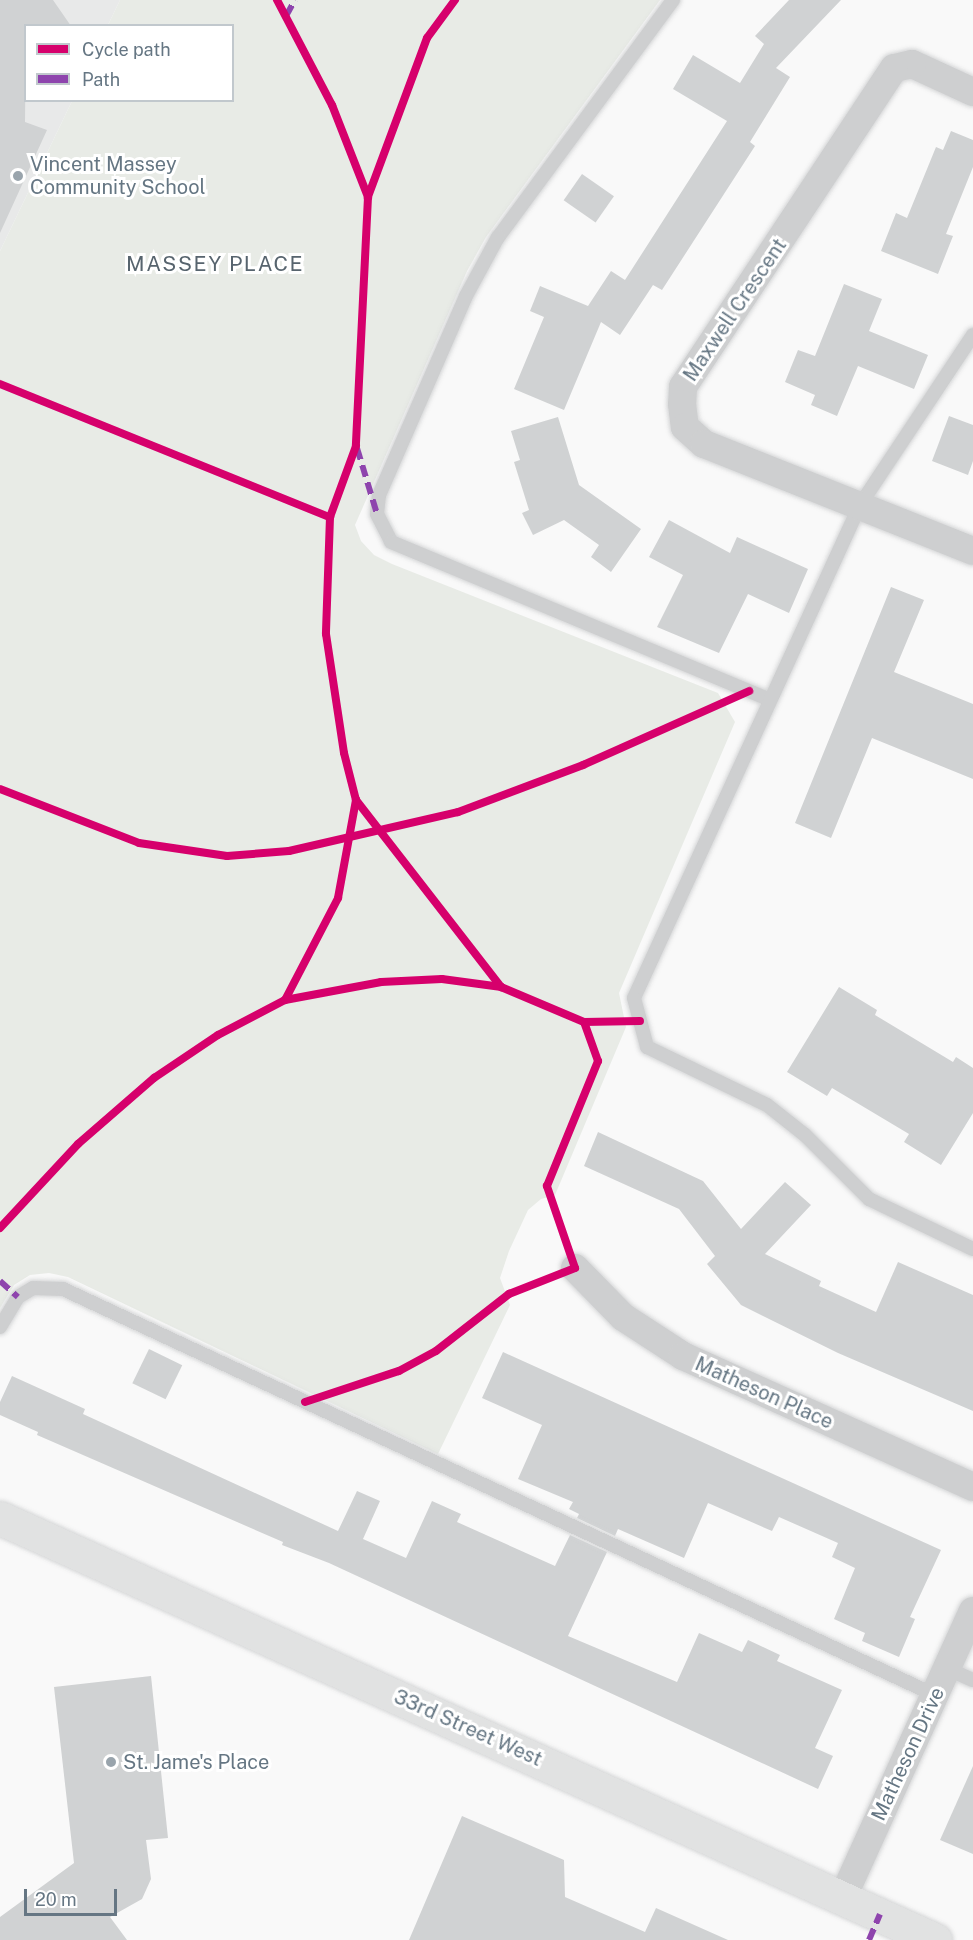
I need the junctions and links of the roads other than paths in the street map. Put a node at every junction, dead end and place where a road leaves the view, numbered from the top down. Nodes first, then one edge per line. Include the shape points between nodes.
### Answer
1 (673, 0) edge
2 (973, 92) edge
3 (973, 334) edge
4 (860, 505) junction
5 (973, 551) edge
6 (769, 699) junction
7 (973, 1249) edge
8 (575, 1268) dead end
9 (0, 1327) edge
10 (973, 1487) edge
11 (0, 1518) edge
12 (973, 1611) edge
13 (960, 1674) edge
14 (935, 1695) junction
15 (843, 1897) junction
16 (935, 1940) edge

1 - 6 lane via 498,237 466,296 379,495 377,514 391,542
2 - 4 street, Maxwell Crescent via 912,64 894,68 683,387 686,427 704,444
3 - 4 lane
4 - 5 street, Maxwell Crescent
4 - 6 lane
6 - 7 lane via 634,998 647,1047 767,1105 805,1135 870,1200
8 - 10 street, Matheson Place via 622,1317 683,1356
9 - 14 lane via 18,1297 33,1288 63,1289
11 - 15 main road, 33rd Street West
12 - 13 street, Matheson Drive
13 - 14 street, Matheson Drive
14 - 15 street, Matheson Drive
15 - 16 main road, 33rd Street West

